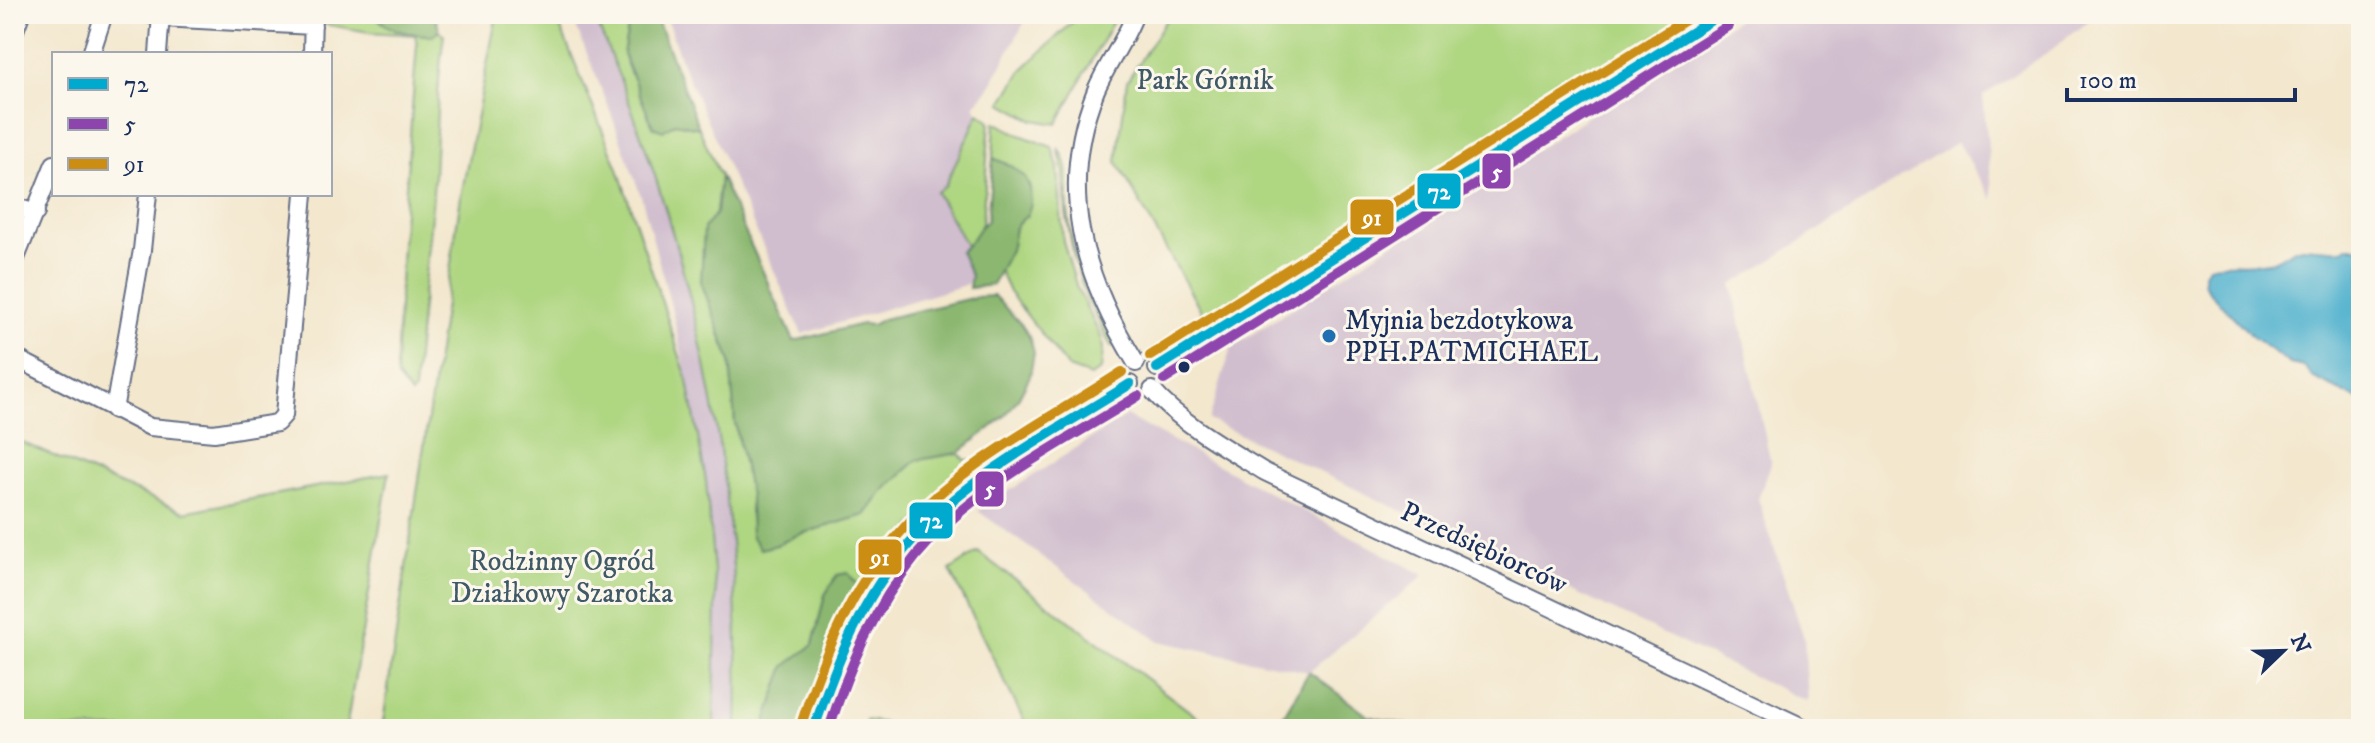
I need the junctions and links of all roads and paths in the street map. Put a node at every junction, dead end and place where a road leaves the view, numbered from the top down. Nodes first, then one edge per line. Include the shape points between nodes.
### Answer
1 (21, 14) edge
2 (104, 14) edge
3 (1135, 14) edge
4 (1721, 14) edge
5 (156, 15) edge
6 (313, 20) edge
7 (14, 33) edge
8 (92, 52) edge
9 (158, 52) edge
10 (312, 52) edge
11 (52, 169) edge
12 (148, 196) edge
13 (304, 196) edge
14 (14, 206) edge
15 (36, 213) junction
16 (14, 263) edge
17 (14, 357) edge
18 (1136, 363) junction
19 (1157, 368) junction
20 (1130, 384) junction
21 (1152, 390) junction
22 (114, 410) junction
23 (814, 729) edge
24 (1807, 729) edge

1 - 7 street
2 - 8 street
3 - 18 street via 1088,112 1077,187 1091,272
4 - 19 street
5 - 6 street
5 - 9 street
6 - 10 street
11 - 15 street
12 - 22 street
13 - 22 street via 284,415 277,423 214,433 150,427
14 - 15 street
15 - 16 street
17 - 22 street
18 - 19 street
18 - 20 street via 1129,372
19 - 21 street via 1158,383
20 - 21 street via 1138,391
20 - 23 street via 978,484 916,535 858,618
21 - 24 street, Przedsiębiorców via 1265,472

